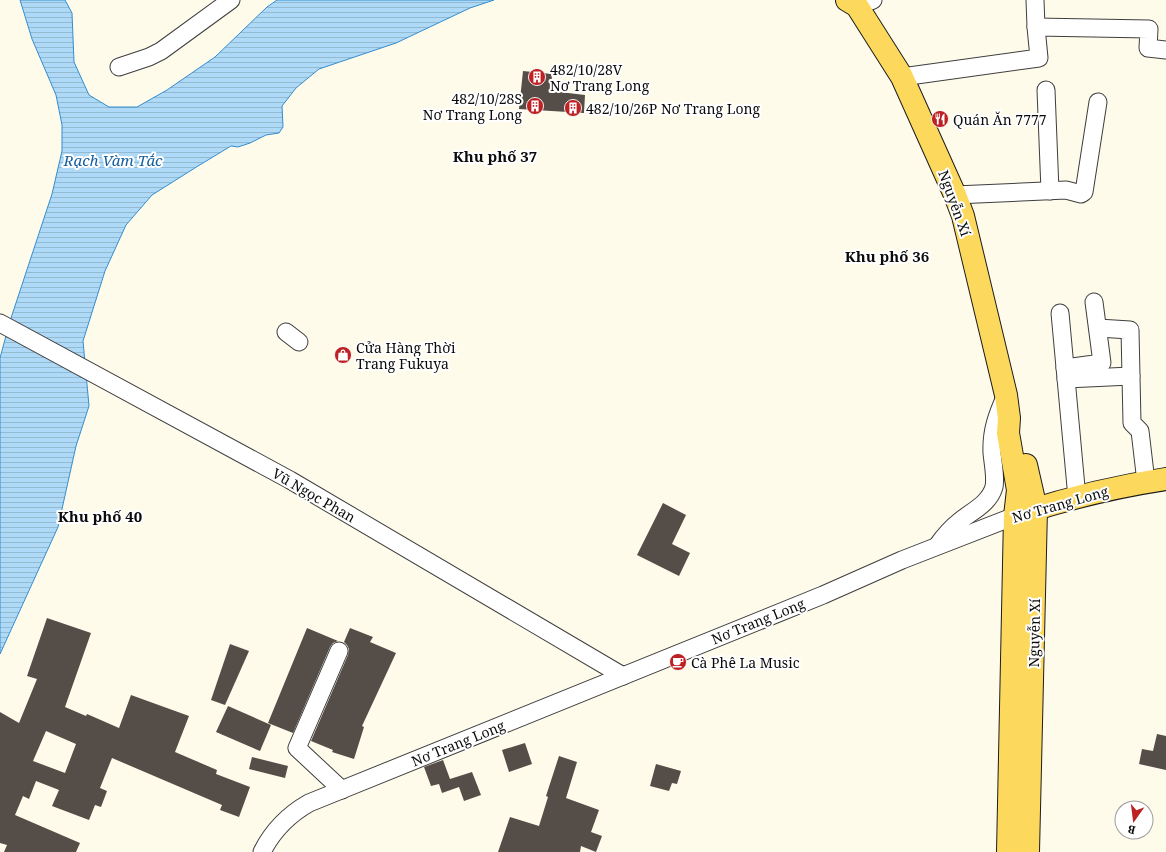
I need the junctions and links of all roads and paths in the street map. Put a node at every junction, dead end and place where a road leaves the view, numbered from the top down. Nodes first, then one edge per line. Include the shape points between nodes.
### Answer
1 (231, 0) edge
2 (1035, 0) edge
3 (859, 1) edge
4 (1036, 27) junction
5 (1166, 50) edge
6 (119, 67) dead end
7 (902, 77) junction
8 (1046, 90) dead end
9 (1098, 102) dead end
10 (1058, 191) junction
11 (955, 195) junction
12 (1094, 302) dead end
13 (1060, 313) dead end
14 (0, 323) edge
15 (1098, 328) junction
16 (1065, 374) junction
17 (1131, 376) junction
18 (1006, 395) junction
19 (1010, 418) junction
20 (1156, 480) edge
21 (1077, 498) junction
22 (1036, 508) junction
23 (1015, 516) junction
24 (937, 546) junction
25 (340, 651) dead end
26 (623, 676) junction
27 (342, 790) junction
28 (262, 852) edge
29 (1008, 852) edge
30 (1028, 852) edge

1 - 6 street via 162,51
2 - 4 street
3 - 7 main road, Nguyễn Xí
4 - 5 street via 1149,29 1148,48
4 - 7 street via 1039,58
7 - 11 main road, Nguyễn Xí
8 - 10 street
9 - 10 street via 1084,192 1081,194
10 - 11 street
11 - 18 main road, Nguyễn Xí via 963,216
12 - 15 street
13 - 16 street
14 - 26 street, Vũ Ngọc Phan via 290,480
15 - 16 street via 1102,363
15 - 17 street via 1130,330
16 - 17 street
16 - 21 street
17 - 20 street via 1132,423 1140,431
18 - 19 main road, Nguyễn Xí
18 - 24 street via 997,414 992,436 994,487 988,499 945,534
19 - 22 main road, Nguyễn Xí via 1018,431
19 - 23 main road, Nguyễn Xí via 1008,433 1018,490
20 - 21 main road, Nơ Trang Long
21 - 22 main road, Nơ Trang Long
22 - 23 main road, Nơ Trang Long
22 - 30 main road, Nguyễn Xí
23 - 24 street, Nơ Trang Long
23 - 29 main road, Nguyễn Xí
24 - 26 street, Nơ Trang Long
25 - 27 street via 297,748
26 - 27 street, Nơ Trang Long
27 - 28 street, Nơ Trang Long via 296,811 272,834

